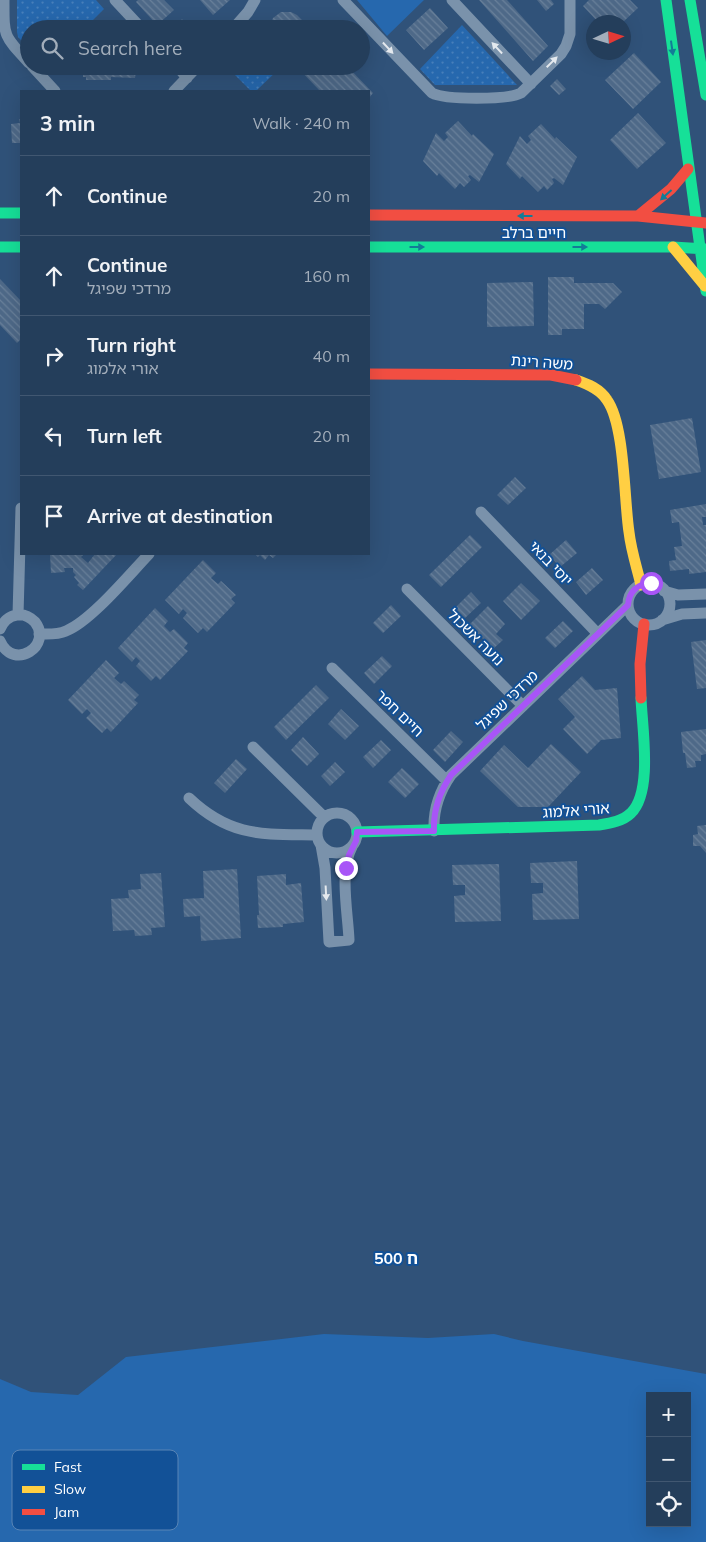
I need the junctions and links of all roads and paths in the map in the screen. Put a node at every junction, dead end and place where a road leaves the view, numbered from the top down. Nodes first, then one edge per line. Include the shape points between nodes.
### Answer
1 (4, 0) edge
2 (115, 0) edge
3 (255, 0) edge
4 (343, 0) edge
5 (452, 0) edge
6 (570, 0) edge
7 (666, 0) edge
8 (690, 0) edge
9 (134, 20) edge
10 (240, 20) edge
11 (362, 20) edge
12 (370, 29) edge
13 (20, 53) edge
14 (40, 75) edge
15 (184, 75) edge
16 (190, 75) edge
17 (187, 78) junction
18 (531, 84) junction
19 (54, 90) edge
20 (175, 90) edge
21 (706, 95) edge
22 (688, 169) junction
23 (0, 213) edge
24 (20, 213) edge
25 (370, 215) edge
26 (638, 216) junction
27 (701, 222) edge
28 (0, 247) edge
29 (20, 247) edge
30 (370, 247) edge
31 (673, 247) junction
32 (703, 249) edge
33 (706, 289) edge
34 (370, 374) edge
35 (481, 512) dead end
36 (20, 544) edge
37 (148, 555) edge
38 (641, 585) junction
39 (408, 588) dead end
40 (664, 590) junction
41 (706, 594) edge
42 (628, 605) junction
43 (706, 613) edge
44 (18, 615) junction
45 (662, 620) junction
46 (644, 624) junction
47 (1, 626) edge
48 (39, 634) junction
49 (598, 634) junction
50 (1, 645) edge
51 (332, 668) dead end
52 (523, 706) junction
53 (253, 747) dead end
54 (447, 781) junction
55 (189, 798) dead end
56 (324, 818) junction
57 (434, 831) junction
58 (357, 832) junction
59 (319, 840) junction
60 (352, 846) junction

1 - 13 street via 6,37
2 - 9 street
3 - 10 street
4 -> 11 street
18 -> 5 street
18 -> 6 street via 566,46 570,34
7 -> 22 street
8 - 21 street
12 -> 18 street via 434,94 446,97 510,97
14 - 19 street
15 - 17 street
16 - 17 street
17 - 20 street
22 -> 26 street via 664,198
22 - 27 street
23 - 24 street
26 -> 25 street, חיים ברלב
26 - 27 street, חיים ברלב
27 - 32 street
28 - 29 street
30 -> 31 street, חיים ברלב
31 - 32 street, חיים ברלב
31 - 33 street
32 - 33 street
34 - 38 street, משה רינת via 551,375 580,380 600,391 612,409 619,434 629,534
35 - 49 street, יוסי בנאי
36 - 44 street
37 - 48 street via 80,623 56,634
38 - 40 street via 654,584
38 - 42 street via 631,593
39 - 52 street, נועה אשכול
40 - 41 street via 678,595
40 - 45 street via 669,606
42 - 46 street via 635,620
42 - 49 street, מרדכי שפיגל
43 - 45 street via 682,614
44 - 47 street
44 - 48 street via 32,620
45 - 46 street
46 - 57 street, אורי אלמוג via 639,671 644,783 640,801 632,813 599,825
48 - 50 street via 36,646 27,654 14,654
49 - 52 street, מרדכי שפיגל
51 - 54 street, חיים חפר
52 - 54 street, מרדכי שפיגל
53 - 56 street
54 - 57 street, מרדכי שפיגל via 436,803
55 - 59 street via 216,819 240,830
56 - 58 street via 336,813 345,814 354,822
56 - 59 street via 319,825
57 - 58 street, אורי אלמוג
58 - 60 street
59 - 60 street via 329,852 345,852
59 -> 60 street via 325,871 329,942 349,940 346,875

